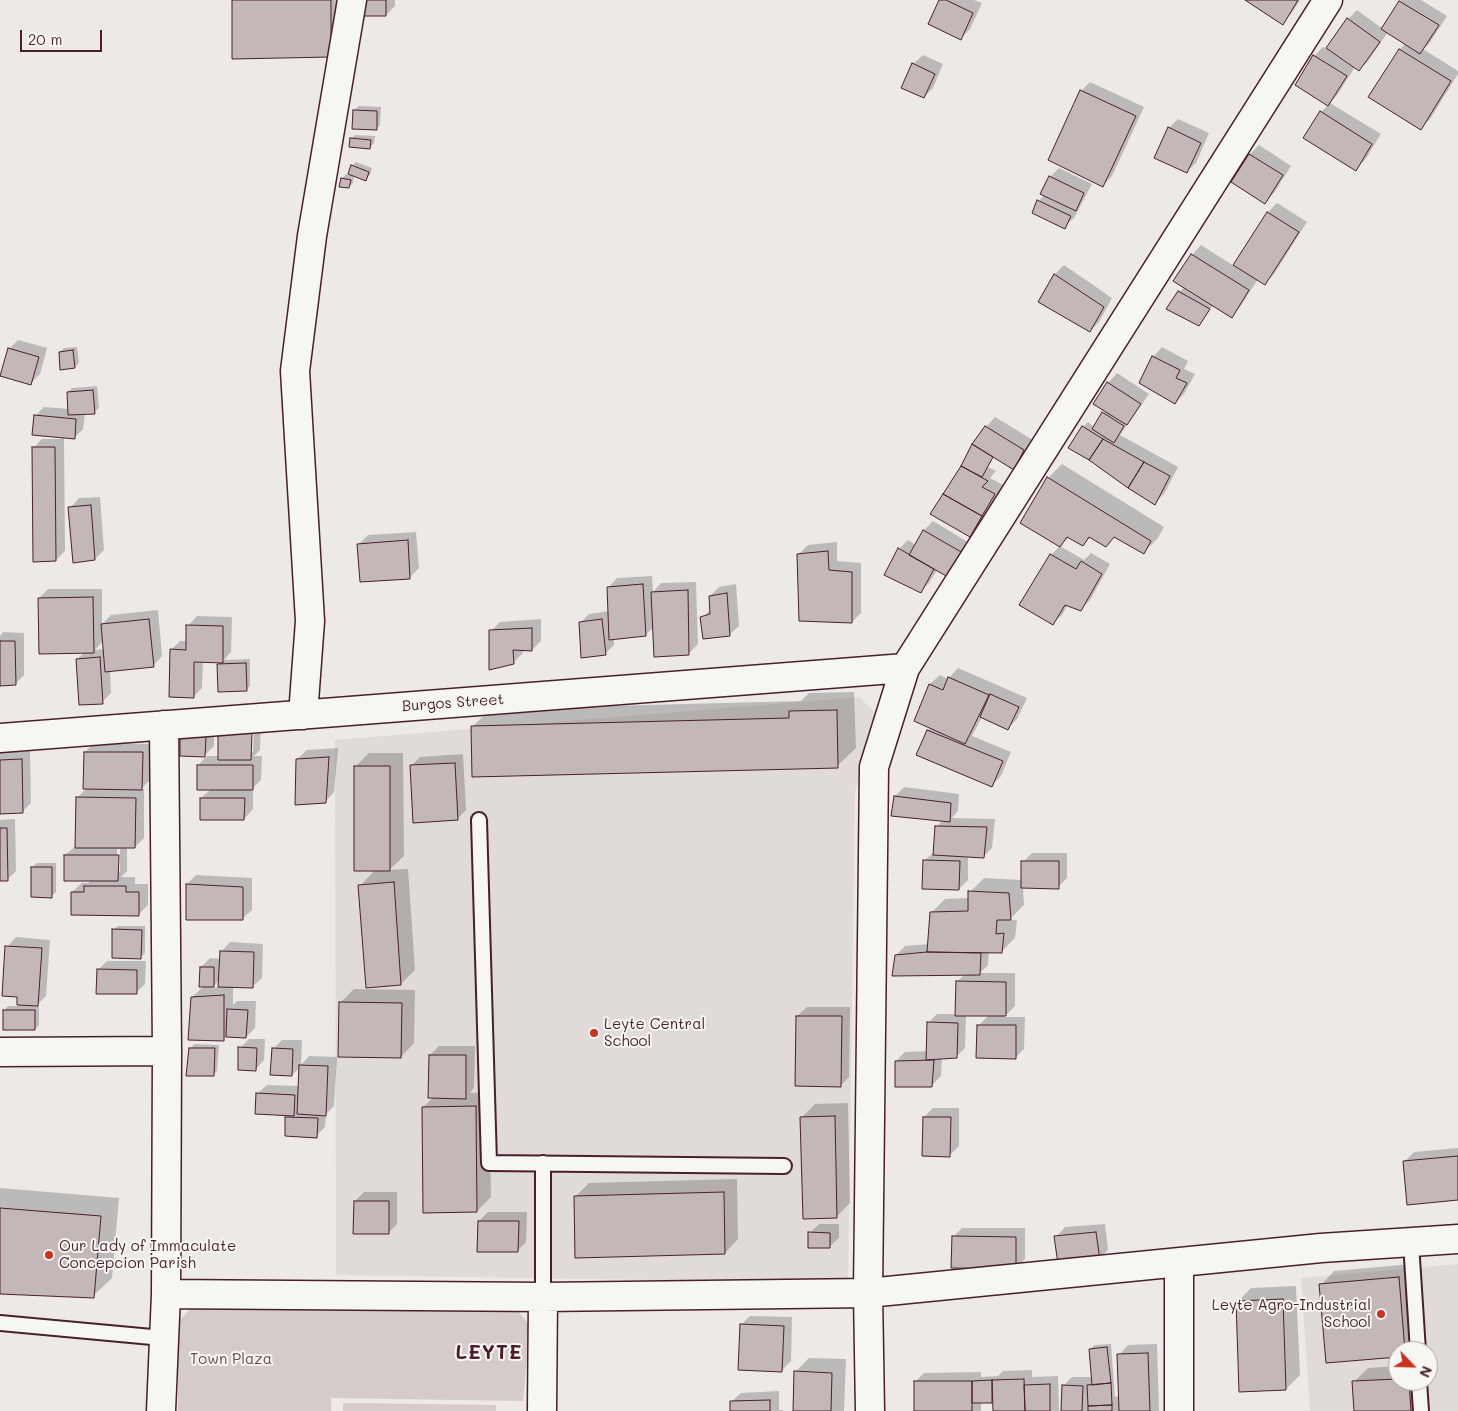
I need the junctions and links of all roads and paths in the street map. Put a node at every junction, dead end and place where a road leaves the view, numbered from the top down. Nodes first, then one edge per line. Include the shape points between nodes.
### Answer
1 (352, 0) edge
2 (1328, 0) edge
3 (906, 668) junction
4 (303, 715) junction
5 (164, 725) junction
6 (0, 738) edge
7 (479, 820) dead end
8 (167, 1051) junction
9 (0, 1052) edge
10 (542, 1163) junction
11 (784, 1166) dead end
12 (1458, 1239) edge
13 (1410, 1243) junction
14 (1179, 1263) junction
15 (868, 1293) junction
16 (166, 1294) junction
17 (543, 1297) junction
18 (0, 1323) edge
19 (163, 1338) junction
20 (1417, 1341) edge
21 (1420, 1391) edge
22 (161, 1411) edge
23 (542, 1411) edge
24 (870, 1411) edge
25 (1179, 1411) edge
26 (1421, 1411) edge

1 - 4 street via 312,236 295,371 310,621
2 - 3 street
3 - 4 street, Burgos Street
3 - 15 street via 874,767
4 - 5 street, Burgos Street
5 - 6 street, Burgos Street
5 - 8 street
7 - 10 lane via 489,1163
8 - 9 street
8 - 16 street
10 - 11 lane
10 - 17 lane
12 - 13 street
13 - 14 street via 1321,1248
13 - 20 lane
14 - 15 street
14 - 25 street
15 - 17 street
15 - 24 street
16 - 17 street
16 - 19 street
17 - 23 street
18 - 19 lane
19 - 22 street
21 - 26 lane

